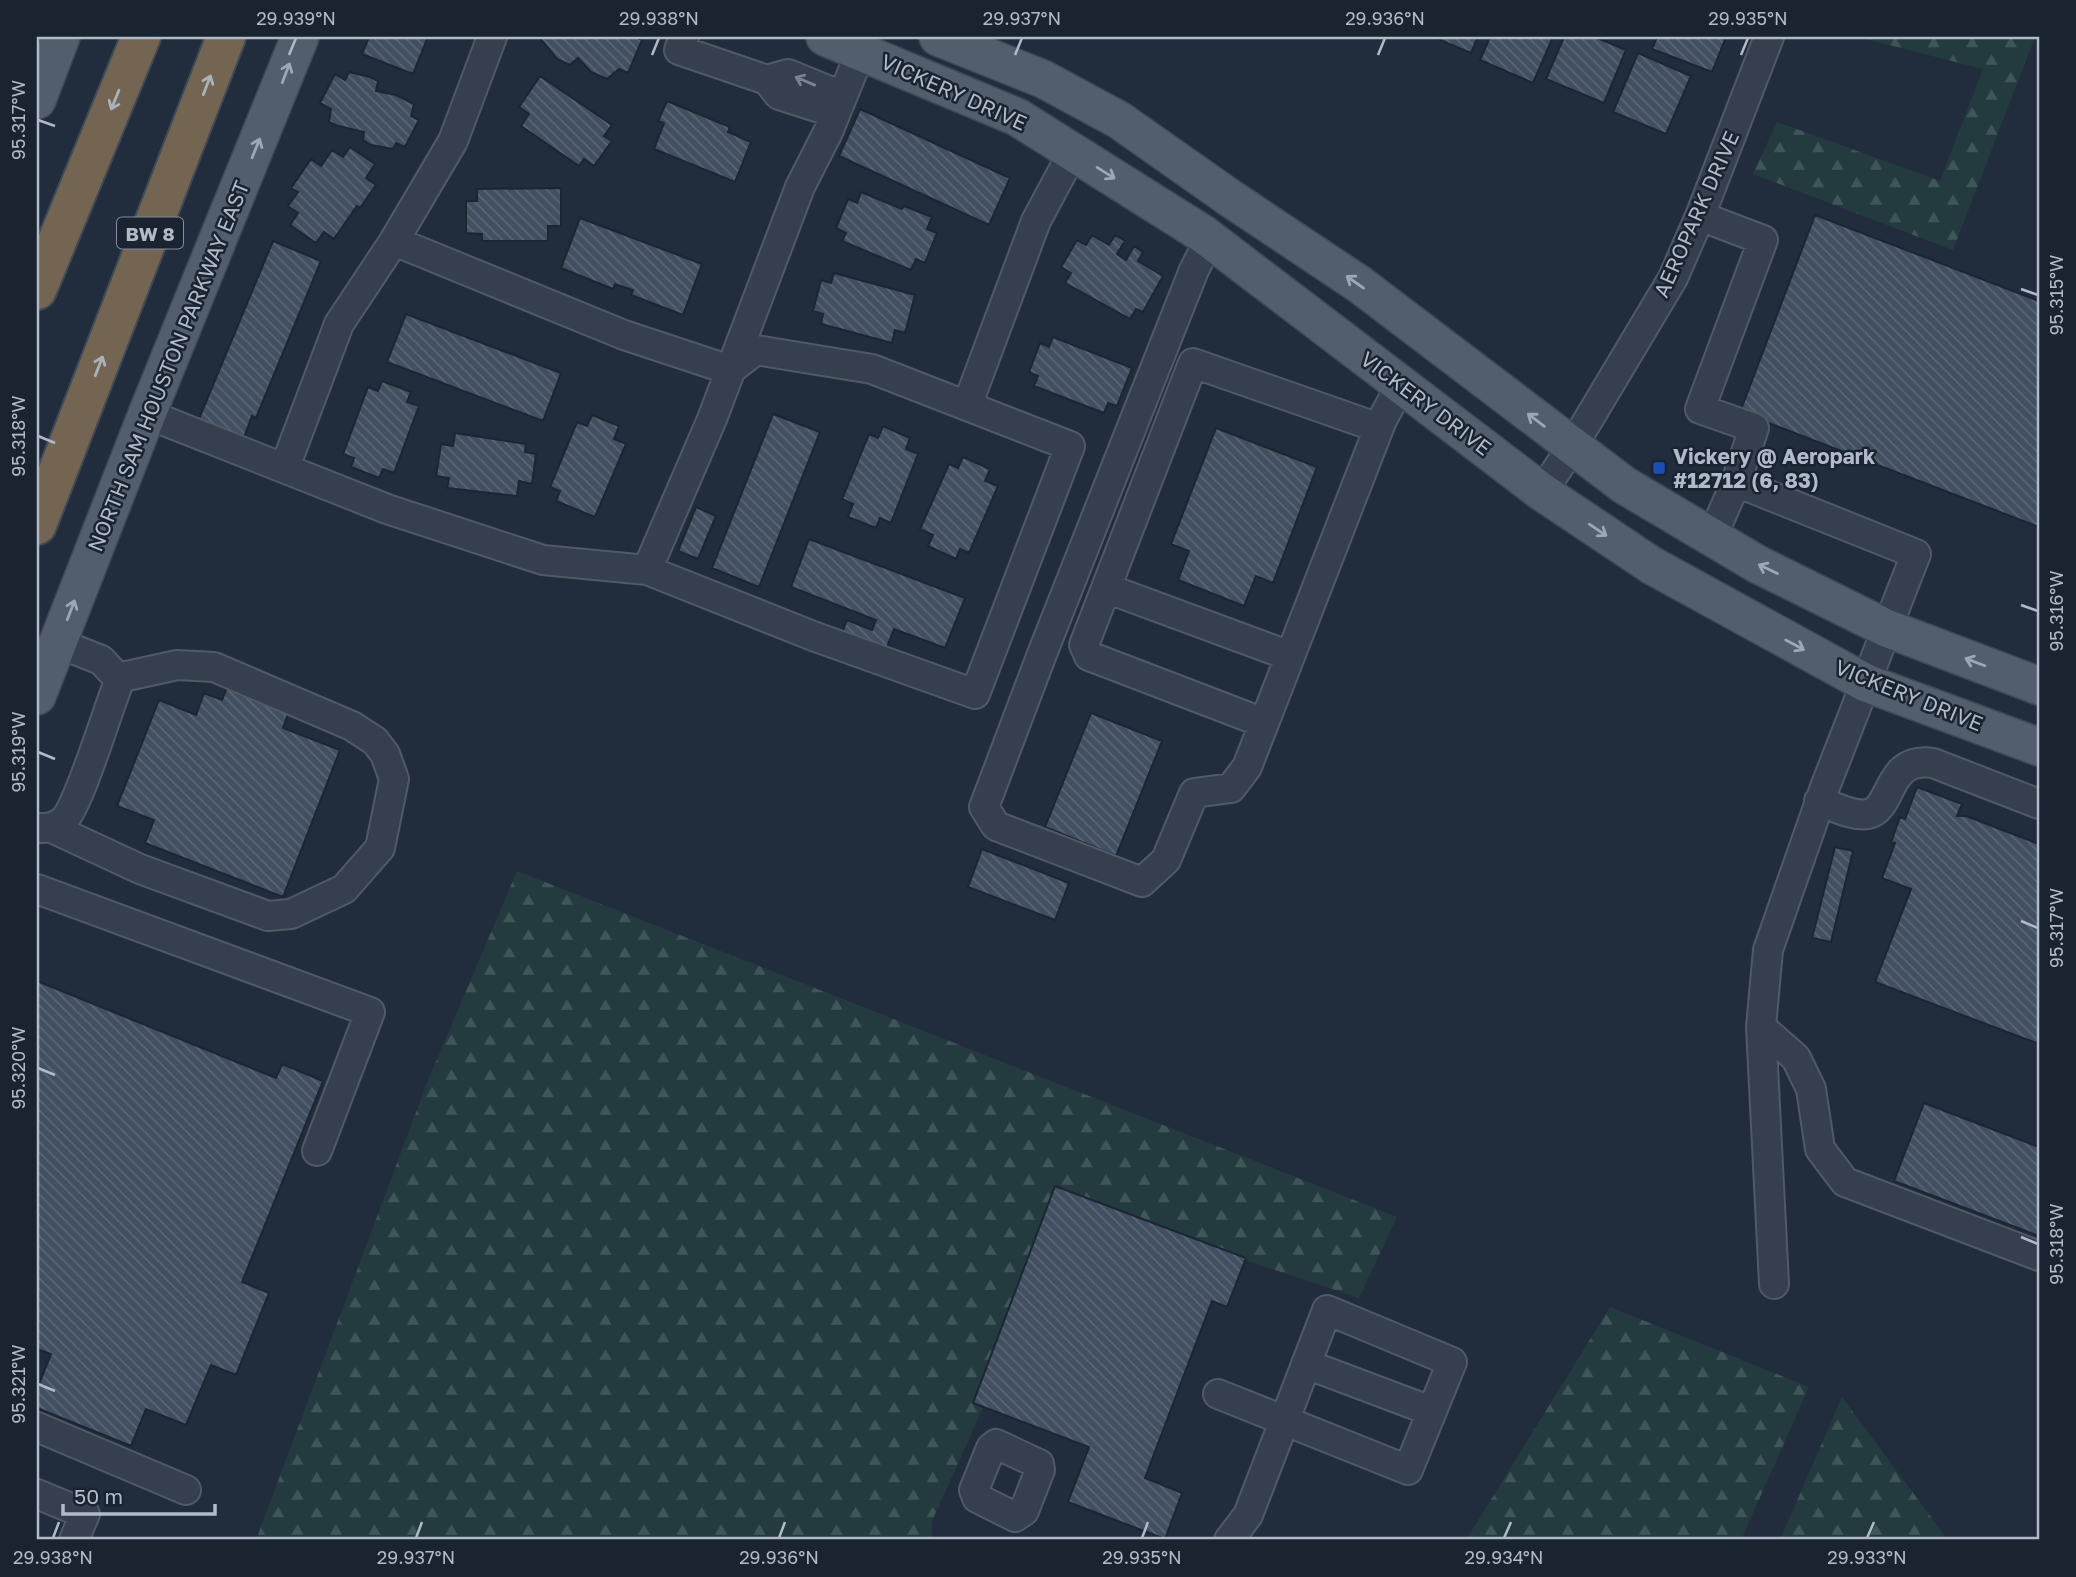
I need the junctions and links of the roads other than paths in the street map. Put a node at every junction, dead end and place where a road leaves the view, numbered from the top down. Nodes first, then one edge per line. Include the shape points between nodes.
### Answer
1 (61, 37) edge
2 (141, 37) edge
3 (226, 37) edge
4 (300, 37) edge
5 (492, 37) edge
6 (684, 37) edge
7 (825, 37) edge
8 (938, 37) edge
9 (1769, 37) edge
10 (861, 51) junction
11 (37, 100) edge
12 (839, 105) junction
13 (1073, 152) junction
14 (1230, 198) junction
15 (1700, 216) junction
16 (1207, 236) junction
17 (394, 241) junction
18 (37, 290) edge
19 (1161, 351) junction
20 (1193, 363) junction
21 (730, 369) junction
22 (1401, 385) junction
23 (967, 406) junction
24 (147, 414) junction
25 (1379, 428) junction
26 (74, 429) junction
27 (1572, 447) junction
28 (285, 467) junction
29 (1736, 482) junction
30 (1542, 492) junction
31 (37, 525) edge
32 (1712, 537) junction
33 (37, 542) edge
34 (647, 570) junction
35 (1106, 588) junction
36 (1886, 628) junction
37 (58, 643) junction
38 (1290, 656) junction
39 (118, 678) junction
40 (1866, 683) junction
41 (2039, 686) edge
42 (37, 696) edge
43 (1264, 723) junction
44 (2039, 747) edge
45 (1819, 802) junction
46 (2039, 804) edge
47 (45, 828) edge
48 (37, 889) edge
49 (1761, 1027) junction
50 (317, 1151) dead end
51 (2039, 1256) edge
52 (1774, 1284) dead end
53 (1306, 1364) junction
54 (1217, 1394) dead end
55 (1432, 1411) junction
56 (1284, 1422) junction
57 (37, 1427) edge
58 (186, 1490) dead end
59 (37, 1494) edge
60 (74, 1540) edge
61 (1228, 1540) edge

1 - 11 main road
2 -> 18 highway
26 -> 3 highway, BW 8
24 -> 4 main road, NORTH SAM HOUSTON PARKWAY EAST
5 - 17 street via 453,141
6 - 12 street via 679,50 767,80 788,74
7 - 10 main road, VICKERY DRIVE
8 - 14 main road, VICKERY DRIVE via 1043,79 1119,120
9 - 15 street, AEROPARK DRIVE
10 - 12 street
10 - 13 main road, VICKERY DRIVE via 1017,117
12 - 21 street via 800,187
13 -> 16 main road, VICKERY DRIVE
13 - 23 street via 1036,221
14 - 16 main road
27 -> 14 main road, VICKERY DRIVE via 1359,284
15 - 27 street, AEROPARK DRIVE via 1673,278
15 - 29 street via 1763,240 1700,409 1754,428
16 - 19 street
16 - 22 main road, VICKERY DRIVE
17 - 21 street via 624,335
17 - 28 street via 339,324
19 - 20 street
19 - 43 street via 984,807 996,827 1142,881 1166,860 1194,793 1231,788 1247,767
20 - 25 street
20 - 35 street
21 - 23 street via 756,350 872,369
21 - 34 street
22 - 25 street
22 - 30 main road, VICKERY DRIVE
23 - 34 street via 1070,446 975,694
24 - 28 street
37 -> 24 main road, NORTH SAM HOUSTON PARKWAY EAST
25 - 38 street
26 - 31 highway, BW 8
26 - 33 highway
27 - 30 street, AEROPARK DRIVE
27 - 32 main road, VICKERY DRIVE via 1624,485
28 - 34 street via 387,509 543,560
29 - 32 street
29 - 36 street via 1916,554
30 -> 40 main road, VICKERY DRIVE via 1651,565
36 -> 32 main road, VICKERY DRIVE
35 - 38 street
35 - 43 street via 1084,645 1089,656
36 - 40 street
41 -> 36 main road, VICKERY DRIVE
37 - 39 street via 101,660
37 - 42 main road, NORTH SAM HOUSTON PARKWAY EAST
38 - 43 street
39 - 47 street via 77,796 65,819
39 - 47 street via 177,665 214,667 352,726 375,741 394,779 380,848 344,889 291,914 268,916
40 - 44 main road, VICKERY DRIVE
40 - 45 street
45 - 46 street via 1852,813 1873,813 1901,772 1920,761
45 - 49 street via 1768,950
48 - 50 street via 370,1012
49 - 51 street via 1796,1058 1811,1089 1820,1149 1845,1182
49 - 52 street
53 - 55 street
53 - 55 street via 1327,1310 1452,1362
53 - 56 street
54 - 56 street
55 - 56 street via 1408,1470
56 - 61 street via 1248,1515
57 - 58 street
59 - 60 street via 85,1514

